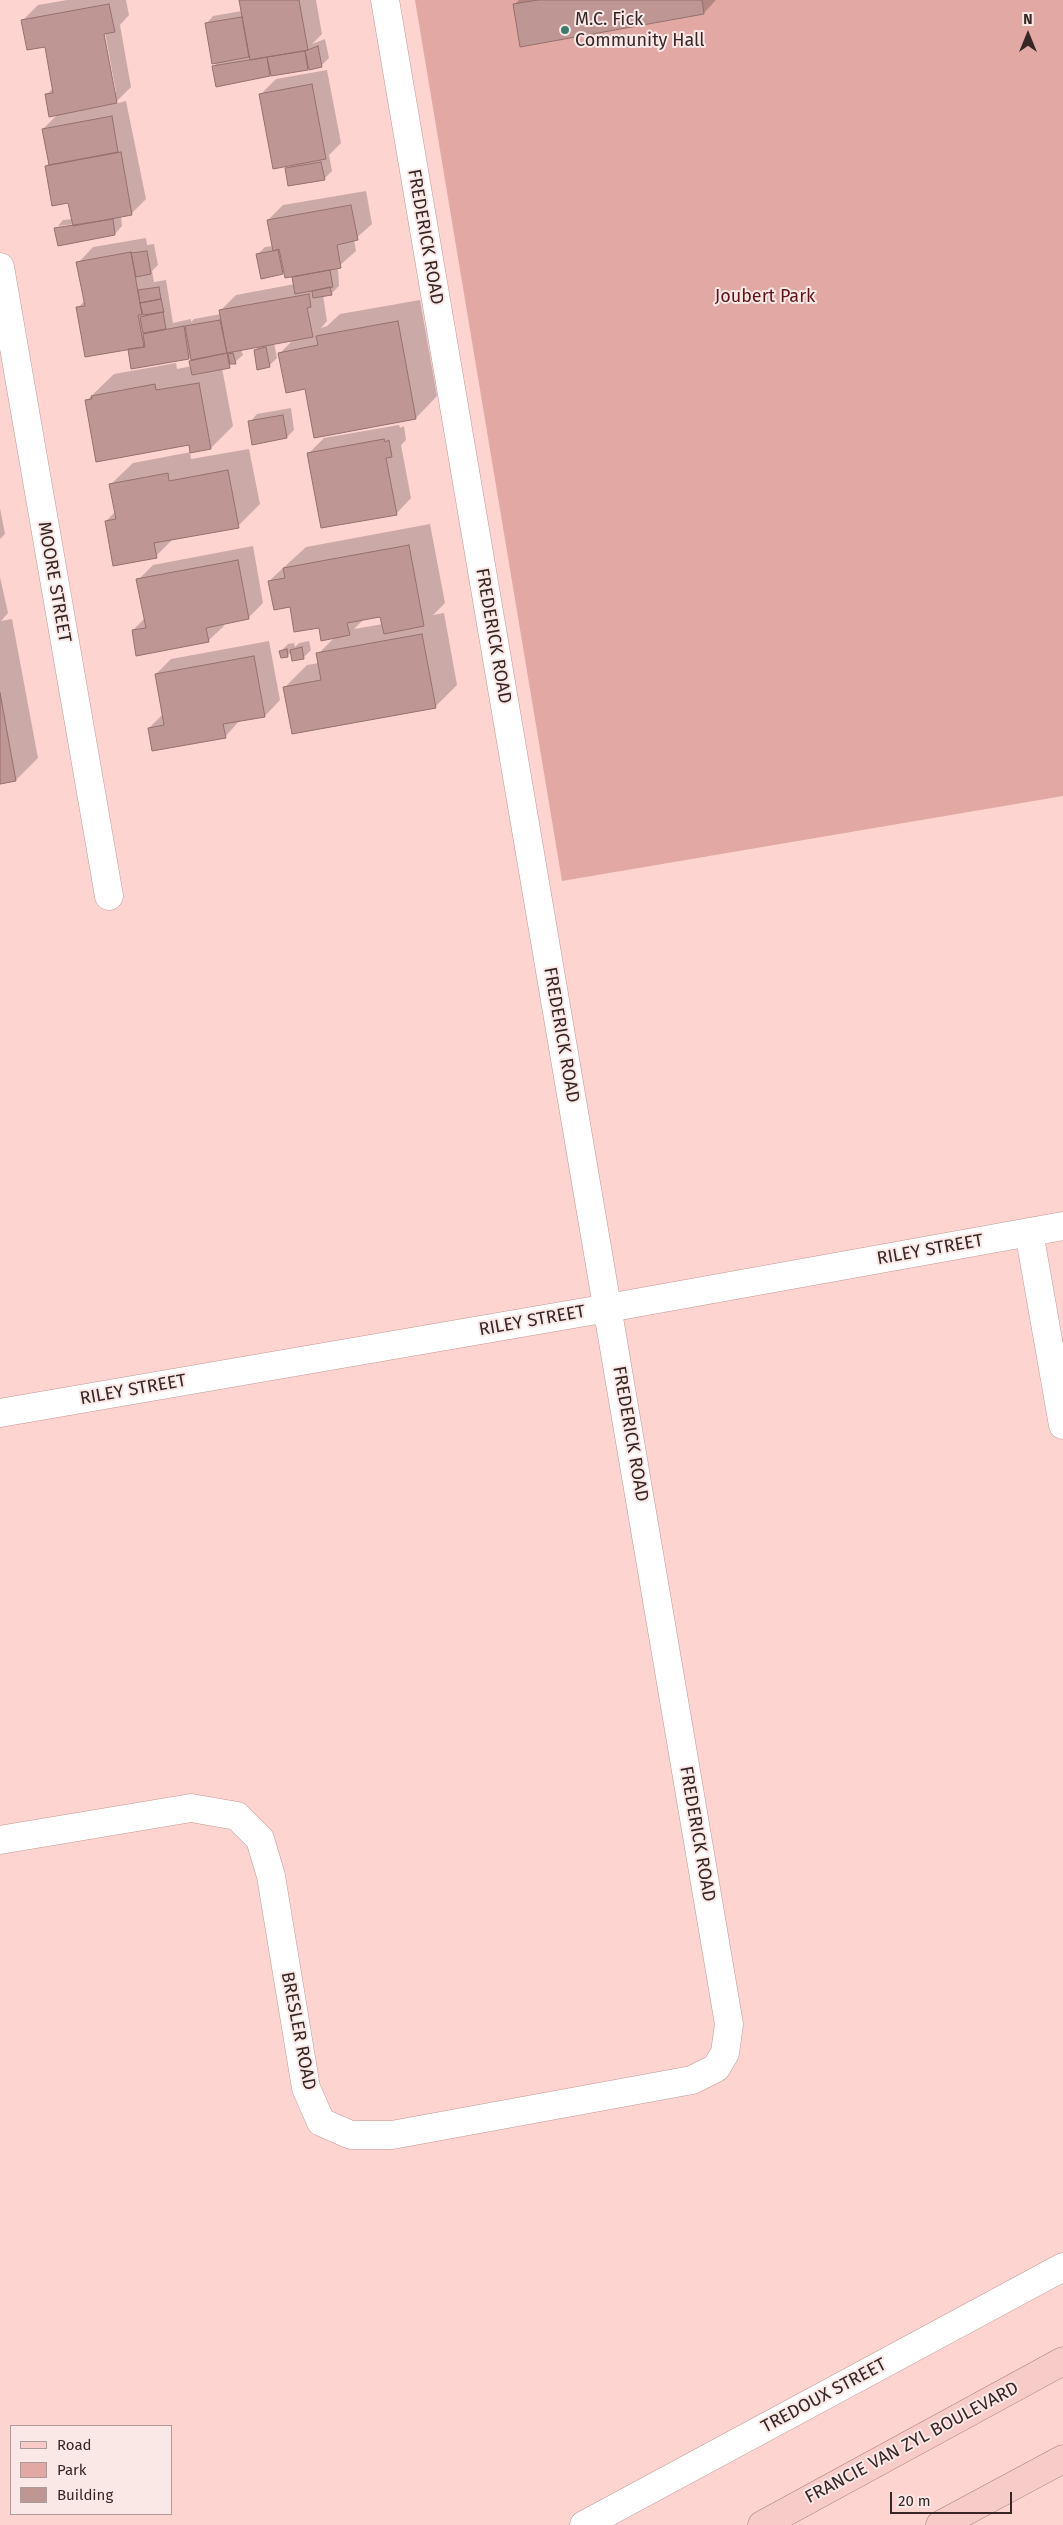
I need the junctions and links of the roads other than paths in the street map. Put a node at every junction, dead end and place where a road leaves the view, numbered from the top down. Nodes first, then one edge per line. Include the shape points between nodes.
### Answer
1 (385, 0) edge
2 (0, 267) edge
3 (109, 896) dead end
4 (1063, 1226) edge
5 (1029, 1232) junction
6 (608, 1308) junction
7 (0, 1413) edge
8 (1063, 1425) edge
9 (0, 1840) edge
10 (716, 2068) joint
11 (1063, 2267) edge
12 (1063, 2362) edge
13 (1063, 2459) edge
14 (584, 2525) edge
15 (762, 2525) edge
16 (940, 2525) edge

1 - 6 street, FREDERICK ROAD
2 - 3 street, MOORE STREET
4 - 5 street, RILEY STREET
5 - 6 street, RILEY STREET
5 - 8 street
6 - 7 street, RILEY STREET
6 - 10 street, FREDERICK ROAD via 729,2024 725,2053
9 - 10 street, BRESLER ROAD via 191,1808 237,1816 260,1839 271,1876 306,2088 321,2122 351,2135 392,2135 692,2080
11 - 14 street, TREDOUX STREET
12 - 15 main road, FRANCIE VAN ZYL BOULEVARD
13 - 16 main road

